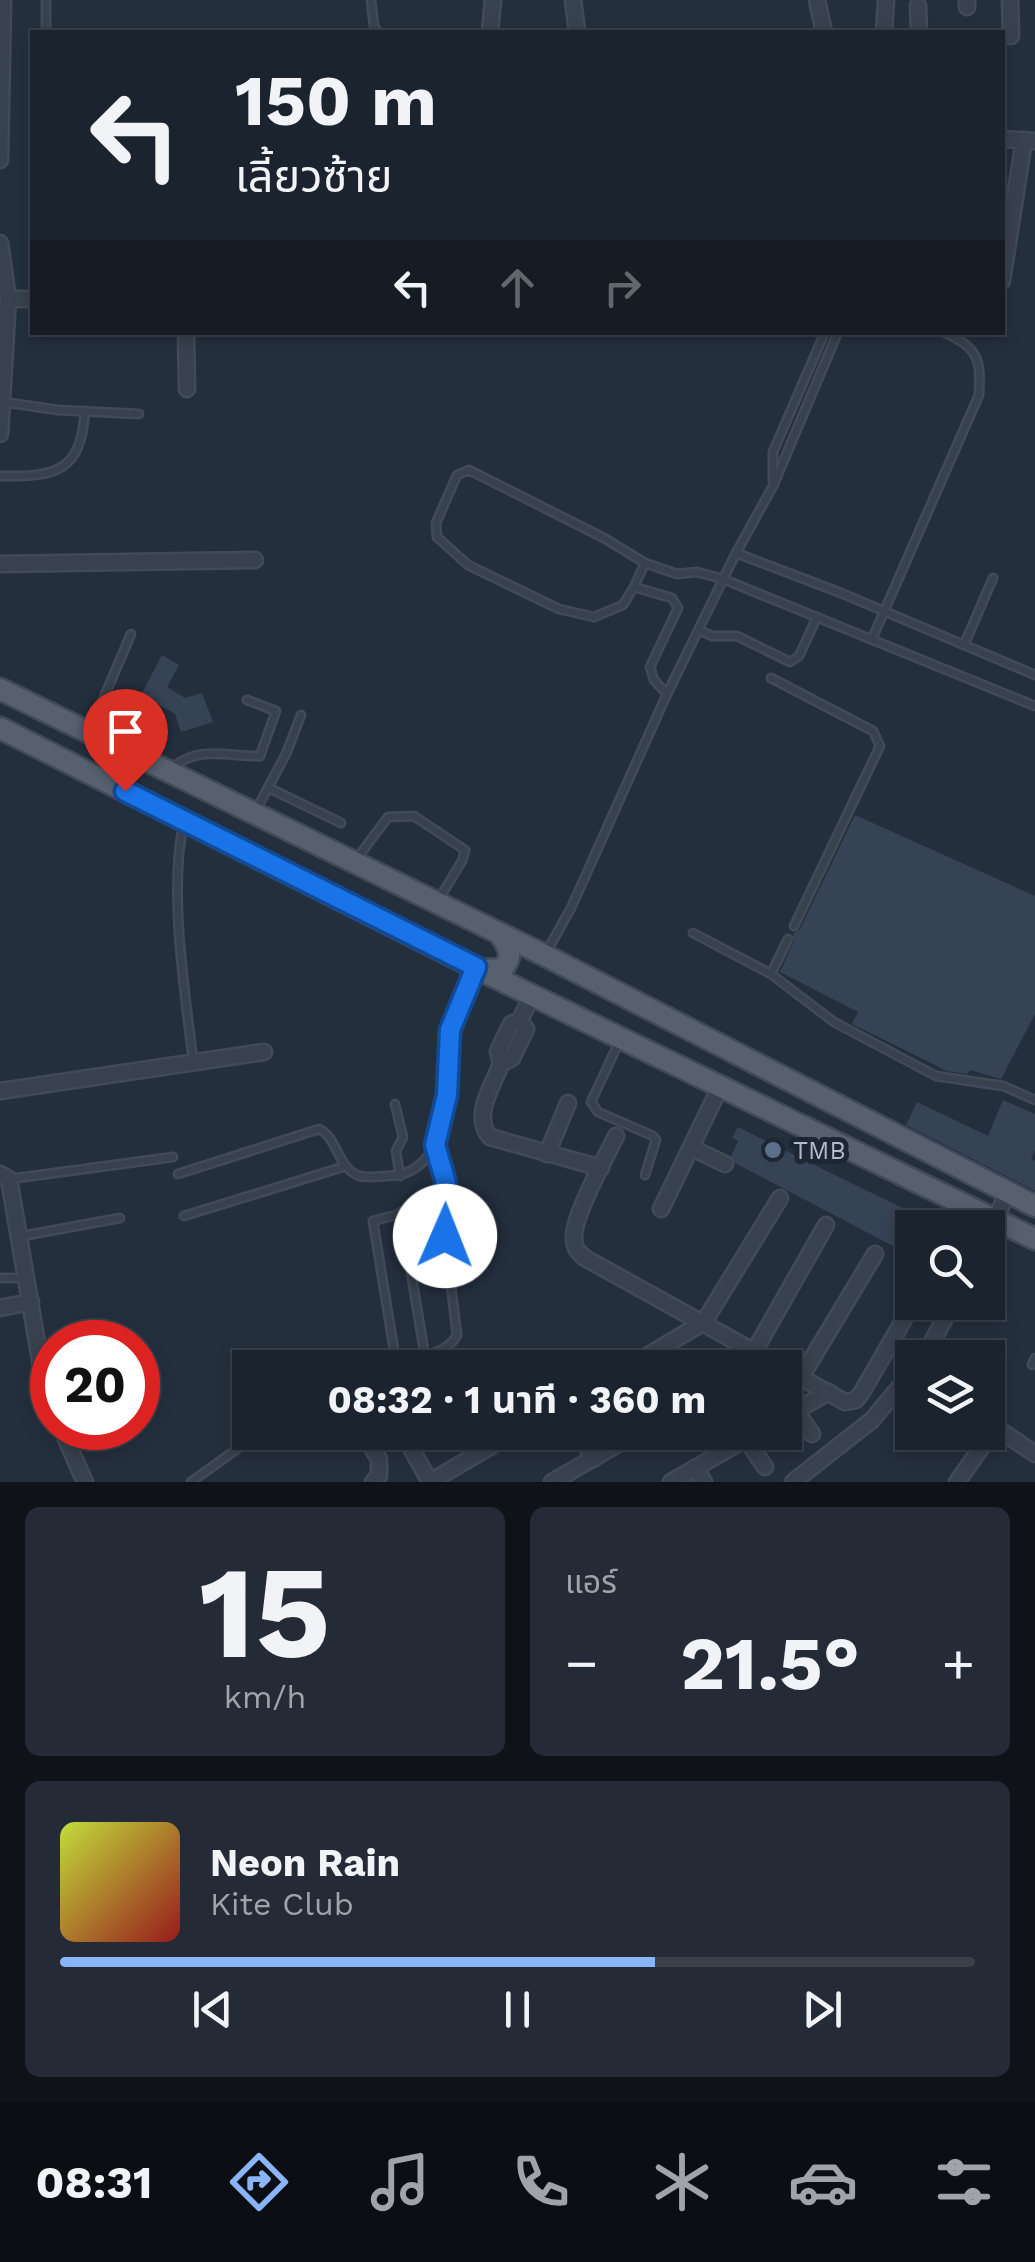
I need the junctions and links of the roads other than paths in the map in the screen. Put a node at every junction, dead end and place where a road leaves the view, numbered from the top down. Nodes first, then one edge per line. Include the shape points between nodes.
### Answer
1 (3, 0) edge
2 (46, 0) edge
3 (371, 0) edge
4 (493, 0) edge
5 (573, 0) edge
6 (817, 0) edge
7 (886, 0) edge
8 (1010, 0) edge
9 (918, 6) dead end
10 (46, 30) edge
11 (377, 30) edge
12 (490, 30) edge
13 (576, 30) edge
14 (824, 30) edge
15 (884, 30) edge
16 (919, 30) edge
17 (1011, 36) dead end
18 (1029, 140) edge
19 (0, 160) edge
20 (0, 243) edge
21 (1005, 266) edge
22 (8, 299) junction
23 (30, 299) edge
24 (186, 335) edge
25 (823, 335) edge
26 (837, 335) edge
27 (949, 335) edge
28 (187, 390) dead end
29 (1, 402) edge
30 (86, 411) junction
31 (139, 414) dead end
32 (0, 434) edge
33 (0, 476) edge
34 (773, 486) junction
35 (736, 553) junction
36 (256, 560) dead end
37 (645, 563) junction
38 (0, 564) edge
39 (992, 578) dead end
40 (723, 579) junction
41 (634, 587) junction
42 (886, 612) junction
43 (817, 617) junction
44 (699, 630) junction
45 (131, 634) dead end
46 (872, 639) junction
47 (964, 645) junction
48 (1035, 675) edge
49 (771, 678) dead end
50 (0, 688) edge
51 (666, 694) junction
52 (247, 700) dead end
53 (1035, 706) edge
54 (99, 709) junction
55 (301, 716) dead end
56 (2, 728) edge
57 (85, 728) junction
58 (156, 742) dead end
59 (168, 771) junction
60 (269, 788) junction
61 (254, 813) junction
62 (184, 821) junction
63 (342, 823) dead end
64 (354, 862) junction
65 (436, 902) junction
66 (794, 926) dead end
67 (498, 933) junction
68 (693, 933) dead end
69 (788, 939) dead end
70 (544, 956) junction
71 (478, 968) junction
72 (568, 969) junction
73 (771, 974) junction
74 (542, 998) junction
75 (622, 1037) junction
76 (264, 1052) dead end
77 (193, 1060) junction
78 (721, 1086) junction
79 (0, 1091) edge
80 (1035, 1100) edge
81 (568, 1103) dead end
82 (395, 1104) dead end
83 (616, 1136) dead end
84 (435, 1145) junction
85 (692, 1148) junction
86 (547, 1154) junction
87 (174, 1157) dead end
88 (725, 1164) dead end
89 (346, 1166) junction
90 (601, 1168) junction
91 (178, 1174) dead end
92 (645, 1175) dead end
93 (400, 1176) junction
94 (4, 1177) edge
95 (1008, 1192) junction
96 (780, 1198) dead end
97 (441, 1204) junction
98 (1035, 1206) edge
99 (661, 1210) dead end
100 (958, 1210) edge
101 (999, 1210) edge
102 (402, 1212) junction
103 (184, 1216) dead end
104 (120, 1218) dead end
105 (826, 1225) dead end
106 (1005, 1231) edge
107 (20, 1236) junction
108 (1035, 1240) edge
109 (875, 1254) dead end
110 (0, 1278) edge
111 (28, 1278) junction
112 (32, 1302) junction
113 (0, 1308) edge
114 (35, 1320) edge
115 (903, 1320) edge
116 (704, 1322) junction
117 (394, 1350) edge
118 (424, 1350) edge
119 (440, 1350) edge
120 (657, 1350) edge
121 (754, 1350) joint
122 (802, 1375) edge
123 (802, 1378) edge
124 (829, 1392) junction
125 (895, 1392) edge
126 (802, 1408) edge
127 (802, 1424) edge
128 (1005, 1433) edge
129 (812, 1434) dead end
130 (71, 1450) edge
131 (235, 1450) edge
132 (373, 1450) edge
133 (412, 1450) edge
134 (484, 1450) edge
135 (588, 1450) edge
136 (609, 1450) edge
137 (727, 1450) edge
138 (758, 1450) edge
139 (976, 1450) edge
140 (1035, 1454) edge
141 (593, 1459) junction
142 (765, 1466) dead end
143 (695, 1468) junction
144 (85, 1482) edge
145 (191, 1482) edge
146 (372, 1482) edge
147 (552, 1482) edge
148 (671, 1482) edge
149 (704, 1482) edge
150 (793, 1482) edge
151 (957, 1482) edge

1 - 19 street
2 - 10 lane
3 - 11 lane
4 - 12 street
5 - 13 street
6 - 14 street
7 - 15 street
8 - 17 street
9 - 16 street
18 - 21 street
20 - 22 street
22 - 23 street
22 - 29 street
24 - 28 street
25 - 34 lane via 773,452
26 - 34 lane
27 - 42 lane via 979,360 979,395
29 - 30 lane
29 - 32 street
30 - 31 lane
30 - 33 lane via 76,456 57,469
34 - 35 lane
35 - 40 lane
35 - 42 lane
36 - 38 street
37 - 40 lane
37 - 41 lane
37 - 41 lane via 469,470 458,475 436,523 438,537 468,565 560,608 594,618 622,605
39 - 47 lane
40 - 43 lane
40 - 44 lane
41 - 51 lane via 660,592 678,608 650,667
42 - 46 lane
42 - 47 lane
43 - 44 lane via 800,656 790,662 737,636
43 - 46 lane
44 - 51 lane
45 - 54 lane
46 - 53 lane
47 - 48 lane
49 - 66 lane via 873,731 880,746
50 - 57 main road
51 - 70 lane
52 - 59 lane via 276,711 260,756 206,752
54 - 57 lane
54 - 58 lane
55 - 60 lane
56 - 62 main road
57 - 59 main road
59 - 61 main road
60 - 61 lane
60 - 63 lane
61 - 64 main road
62 - 71 main road
62 - 77 lane via 178,869
64 - 65 main road
64 - 65 lane via 388,818 414,816 465,850
65 - 67 main road
67 - 70 main road
67 - 71 main road via 510,959 502,969
68 - 73 lane
69 - 73 lane
70 - 72 main road
71 - 74 main road
71 - 84 lane via 450,1030 447,1095
72 - 74 main road via 546,974
72 - 95 main road
73 - 80 lane via 834,1022 936,1076 1004,1086
74 - 75 main road
74 - 86 street via 520,1020 526,1030 502,1064 481,1114 482,1126 496,1140
75 - 78 main road
75 - 92 lane via 591,1102 598,1112 656,1140
76 - 77 street
77 - 79 street
78 - 85 street
78 - 100 main road
81 - 86 street
82 - 93 lane via 404,1137 396,1151
83 - 90 street
84 - 93 lane via 415,1172
84 - 97 lane via 446,1183
85 - 88 street
85 - 99 street
86 - 90 street
87 - 94 lane
89 - 91 lane via 318,1128
89 - 93 lane via 359,1177
89 - 103 lane
90 - 116 street via 576,1224 576,1250
94 - 107 street
95 - 98 main road
95 - 101 street
96 - 116 street
97 - 102 lane
97 - 119 lane via 458,1335
102 - 117 lane via 378,1217 372,1228
102 - 118 lane
104 - 107 lane
105 - 121 street
106 - 108 main road
107 - 111 street
109 - 122 street
110 - 111 lane
111 - 112 street
112 - 113 street
112 - 114 street
115 - 124 street via 856,1400
116 - 120 street
116 - 121 street
123 - 124 street
124 - 126 street
125 - 150 street via 872,1420
127 - 129 street
128 - 140 street
130 - 144 street
131 - 145 lane
132 - 146 street via 379,1476
133 - 134 street via 430,1482
135 - 141 street
136 - 141 street
137 - 143 street
138 - 142 street
139 - 151 street
141 - 147 street
143 - 148 street
143 - 149 street

